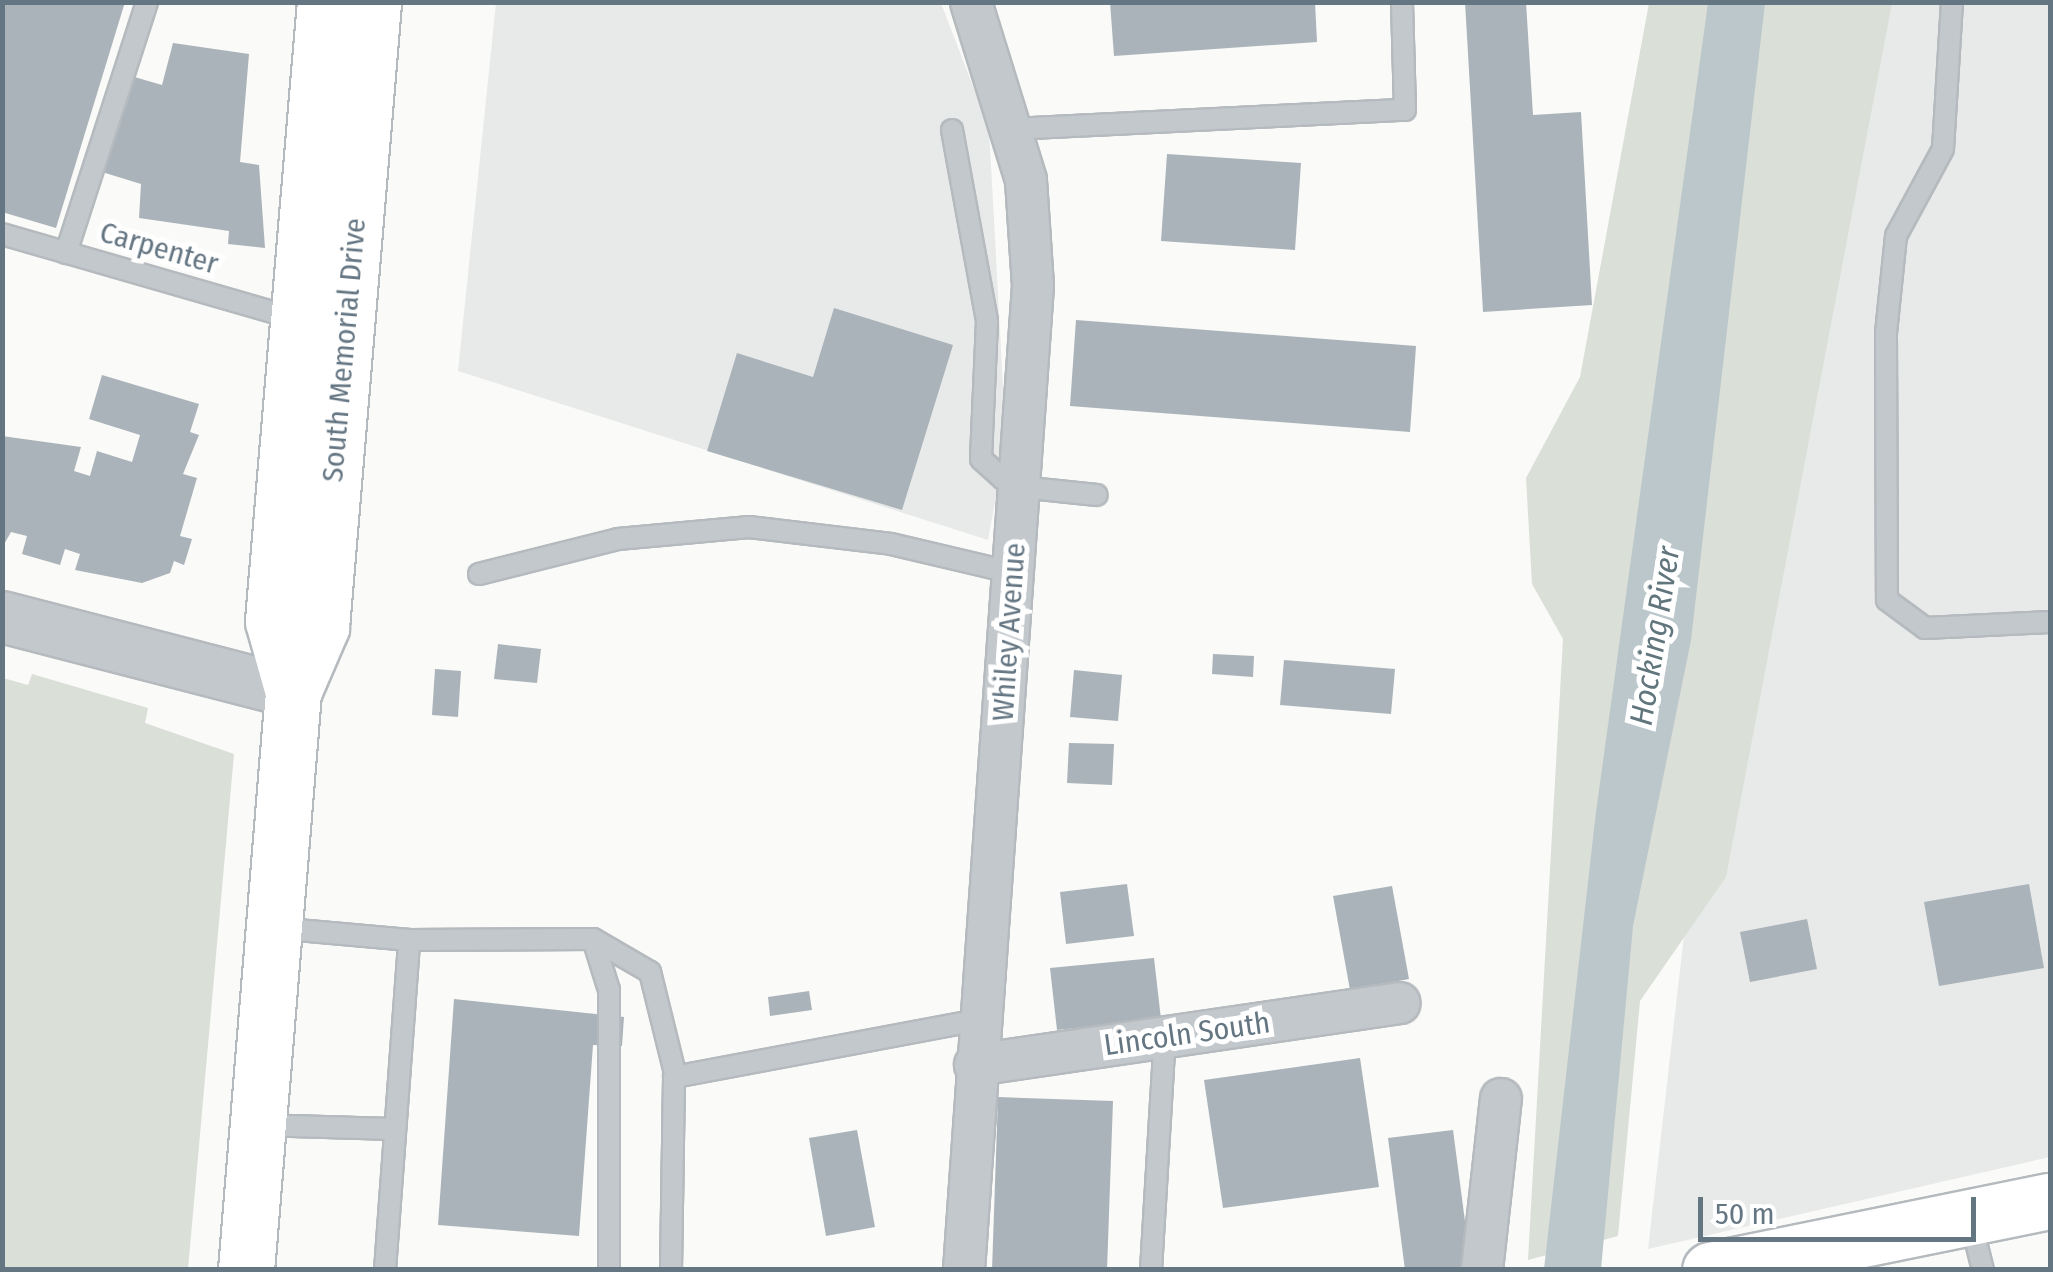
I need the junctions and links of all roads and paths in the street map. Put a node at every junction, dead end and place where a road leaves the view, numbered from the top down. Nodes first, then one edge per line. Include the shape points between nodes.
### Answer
1 (147, 2) edge
2 (325, 2) edge
3 (372, 2) edge
4 (971, 2) edge
5 (1402, 2) edge
6 (1952, 2) edge
7 (1012, 129) junction
8 (952, 130) dead end
9 (2, 234) edge
10 (66, 253) junction
11 (298, 320) junction
12 (1020, 483) junction
13 (1097, 496) dead end
14 (479, 574) dead end
15 (1014, 574) junction
16 (2, 616) edge
17 (2050, 622) edge
18 (293, 692) junction
19 (276, 928) junction
20 (593, 939) junction
21 (410, 940) junction
22 (1399, 1003) dead end
23 (980, 1020) junction
24 (1166, 1037) junction
25 (975, 1065) junction
26 (676, 1077) junction
27 (1501, 1098) dead end
28 (259, 1125) junction
29 (390, 1130) junction
30 (2050, 1201) edge
31 (1970, 1217) junction
32 (1842, 1257) edge
33 (246, 1270) edge
34 (384, 1270) edge
35 (609, 1270) edge
36 (671, 1270) edge
37 (964, 1270) edge
38 (1151, 1270) edge
39 (1482, 1270) edge
40 (1710, 1270) edge
41 (1983, 1270) edge

1 - 10 lane
2 - 11 main road, South Memorial Drive
3 - 18 main road, South Memorial Drive via 320,627
4 - 7 street, Whiley Avenue
5 - 7 lane via 1405,110
6 - 17 lane via 1943,149 1896,236 1886,333 1887,600 1925,628
7 - 12 street, Whiley Avenue via 1026,180 1032,286
8 - 12 lane via 987,321 982,459 1003,479
9 - 10 lane, Carpenter
10 - 11 lane, Carpenter
11 - 18 main road, South Memorial Drive via 272,621
12 - 13 lane
12 - 15 street, Whiley Avenue
14 - 15 lane via 618,539 749,527 891,544
15 - 23 street, Whiley Avenue
16 - 18 street
18 - 19 main road, South Memorial Drive
19 - 21 lane
19 - 28 main road, South Memorial Drive
20 - 21 lane
20 - 26 lane via 650,972
20 - 35 lane via 609,990
21 - 29 lane
22 - 24 street, Lincoln South
23 - 25 street, Whiley Avenue
23 - 26 lane
24 - 25 street, Lincoln South
24 - 38 lane
25 - 37 street, Whiley Avenue
26 - 36 lane
27 - 39 street
28 - 29 lane
28 - 33 main road, South Memorial Drive
29 - 34 lane
30 - 31 main road
31 - 32 main road
31 - 41 lane
32 - 40 main road

